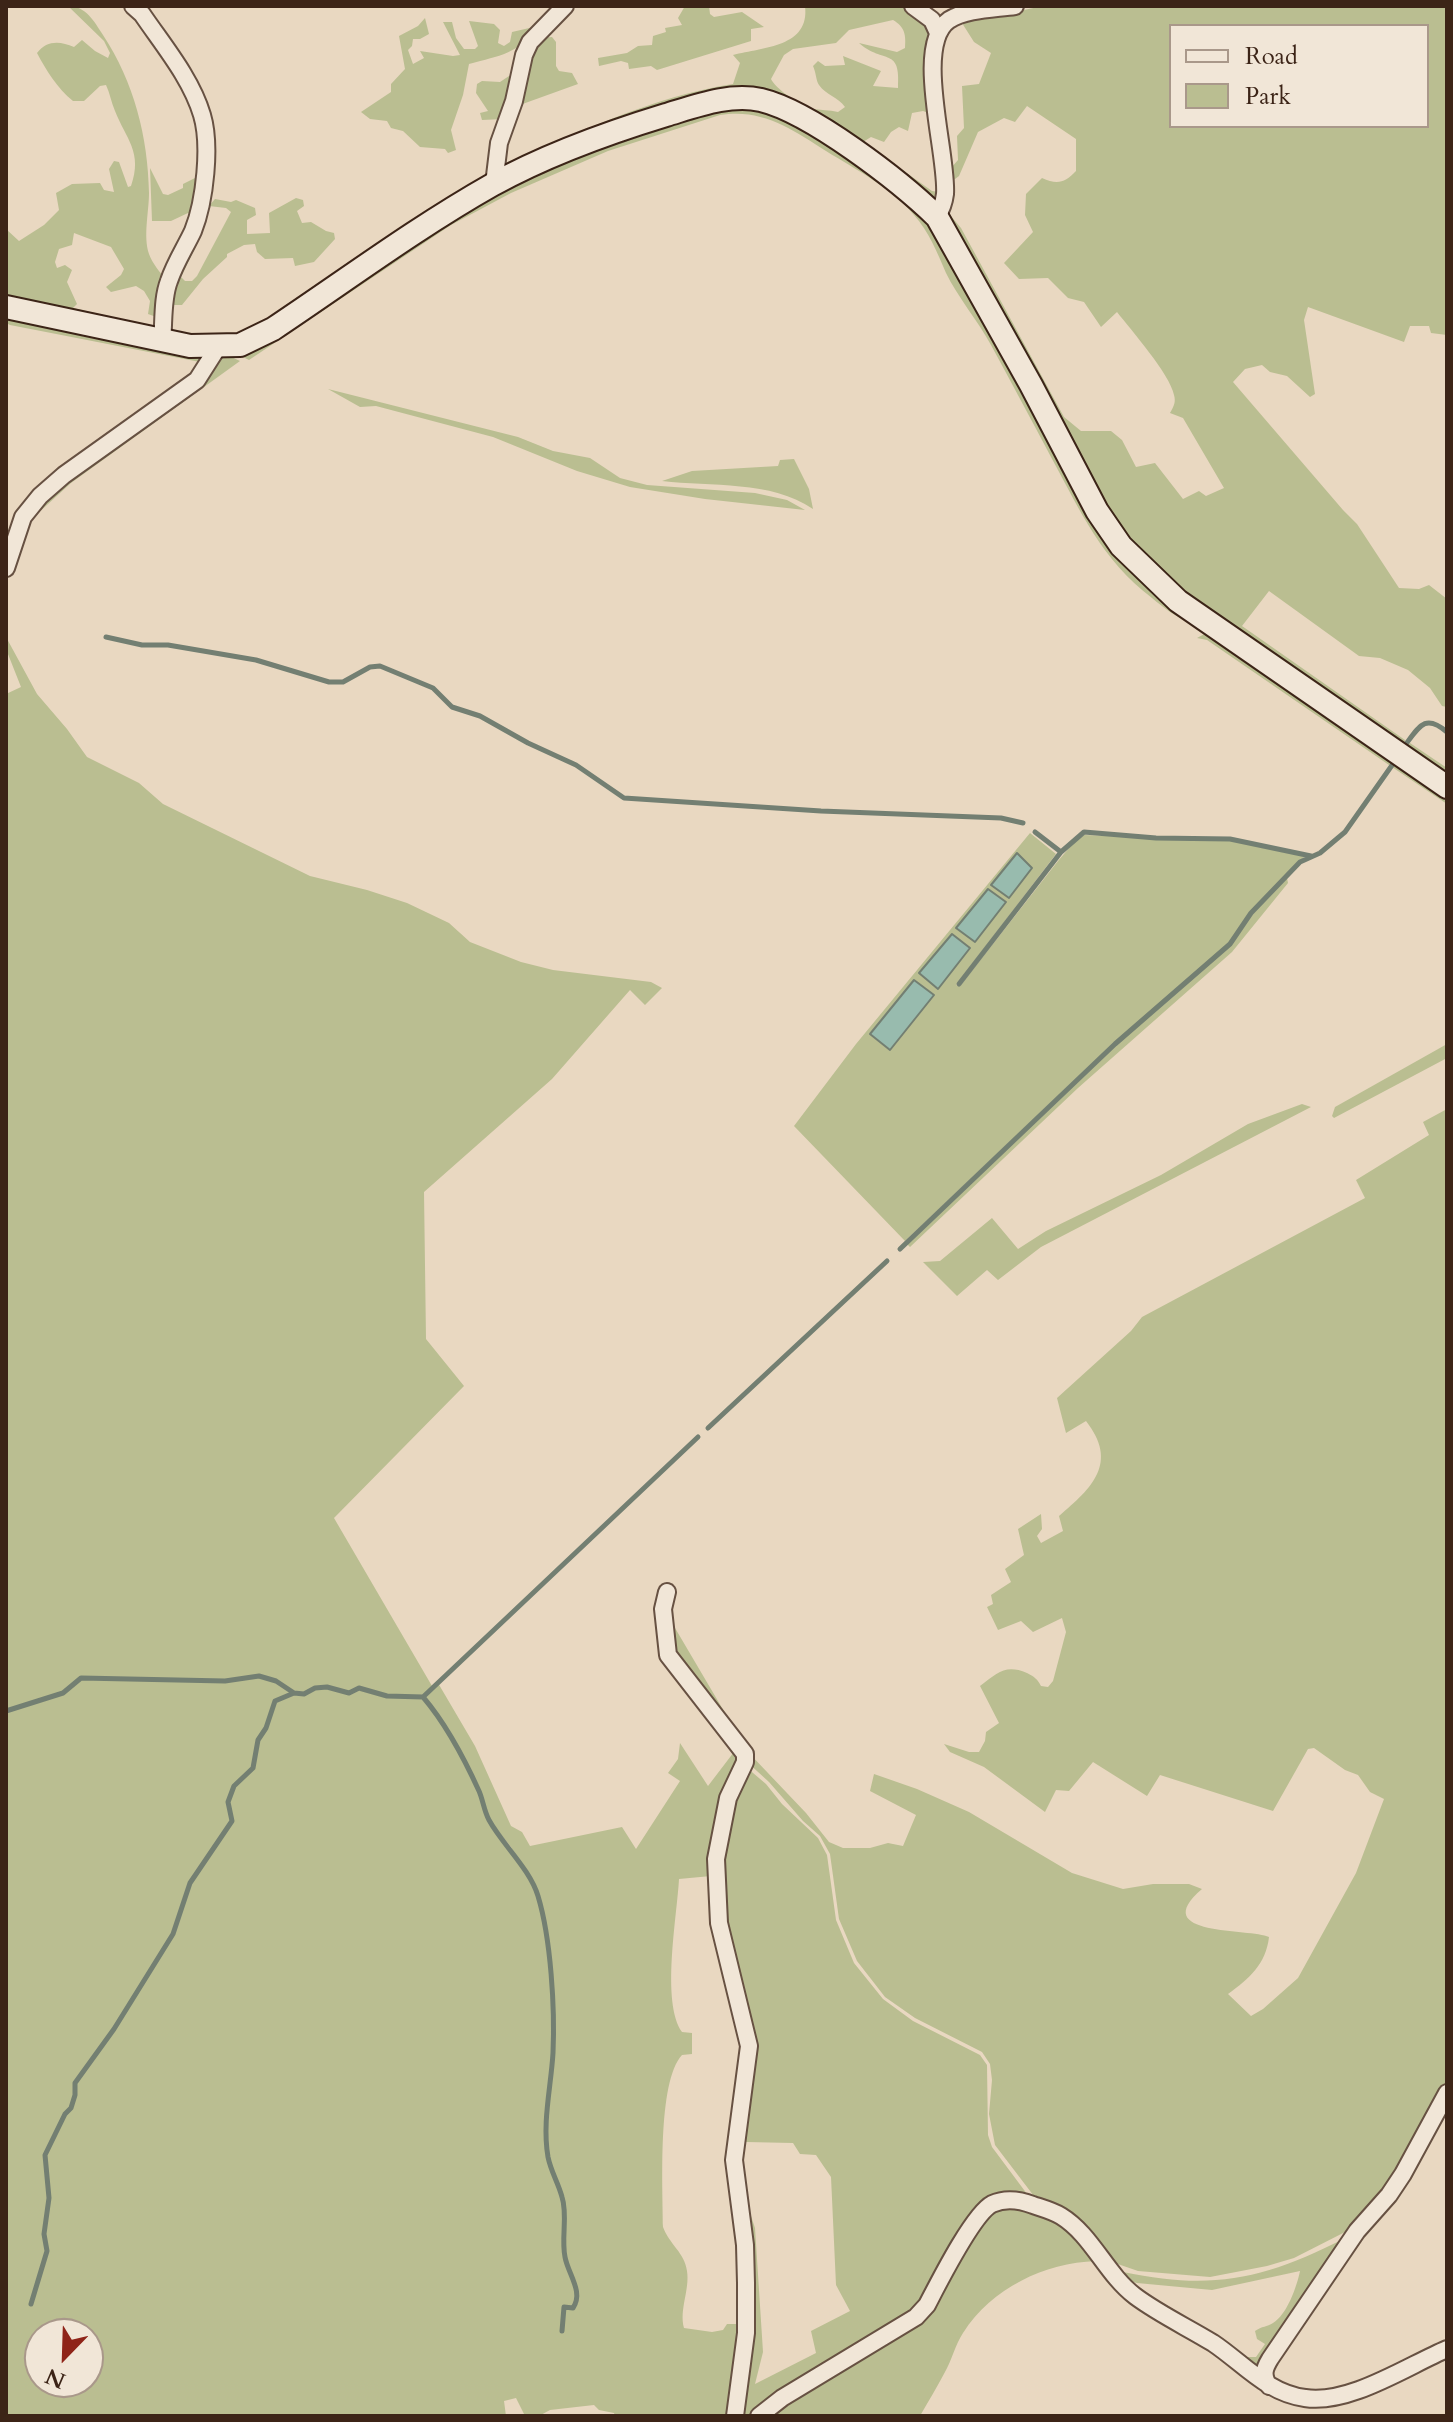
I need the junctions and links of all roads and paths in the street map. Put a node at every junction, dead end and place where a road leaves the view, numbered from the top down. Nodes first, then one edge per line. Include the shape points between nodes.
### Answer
1 (133, 6) edge
2 (565, 6) edge
3 (913, 6) edge
4 (1015, 6) edge
5 (938, 33) junction
6 (494, 184) junction
7 (937, 217) junction
8 (6, 307) edge
9 (162, 342) junction
10 (218, 347) junction
11 (6, 568) edge
12 (1447, 787) edge
13 (667, 1592) dead end
14 (1447, 2093) edge
15 (1447, 2349) edge
16 (1269, 2386) junction
17 (735, 2416) edge
18 (759, 2416) edge

1 - 9 street via 193,92 205,129 199,209 169,280
2 - 6 street via 524,55 499,143
3 - 5 street via 932,20
4 - 5 street via 958,16
5 - 7 street via 933,60 945,195
6 - 7 main road via 639,122 742,98 779,106 804,119 859,154
6 - 10 main road via 273,329 240,345
7 - 12 main road via 1121,546 1178,601
8 - 9 main road
9 - 10 main road
10 - 11 street via 197,380 40,496 23,517
13 - 17 street via 663,1609 668,1655 745,1754 728,1798 716,1859 719,1923 749,2046 734,2160 746,2283 746,2333
14 - 16 street via 1403,2174 1357,2231 1270,2359 1264,2369
15 - 16 street via 1328,2398 1308,2399
16 - 18 street via 1215,2344 1134,2295 1061,2216 1024,2201 1003,2200 976,2219 916,2317

